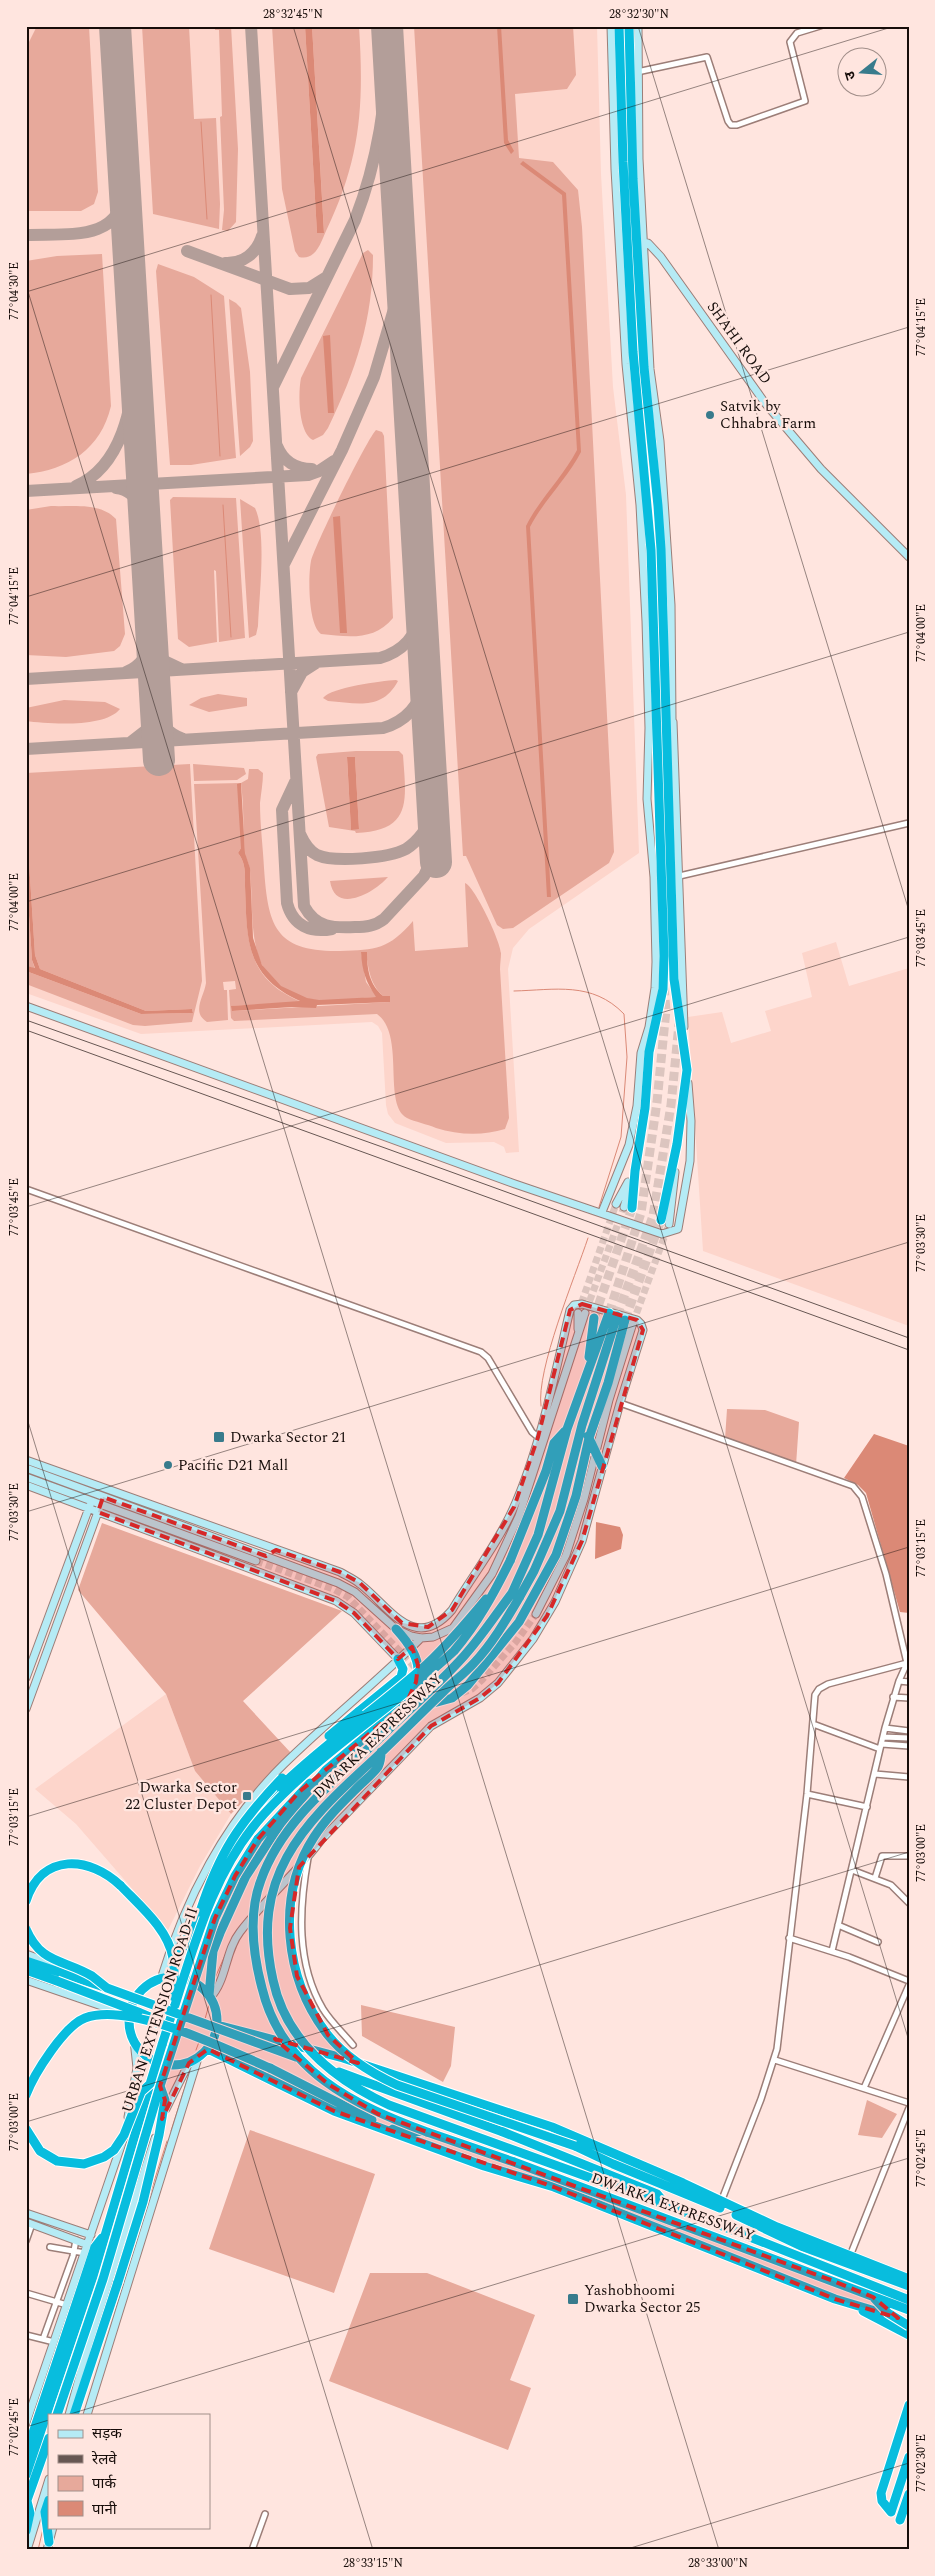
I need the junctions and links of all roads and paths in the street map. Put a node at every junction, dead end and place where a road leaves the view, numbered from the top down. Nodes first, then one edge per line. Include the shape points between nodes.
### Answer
1 (612, 26) edge
2 (619, 26) edge
3 (629, 26) edge
4 (638, 26) edge
5 (820, 26) edge
6 (637, 72) junction
7 (637, 241) junction
8 (909, 557) edge
9 (909, 823) edge
10 (674, 877) junction
11 (26, 1006) edge
12 (687, 1070) junction
13 (634, 1171) junction
14 (26, 1189) edge
15 (616, 1204) tunnel mouth
16 (628, 1208) tunnel mouth
17 (602, 1212) junction
18 (665, 1222) tunnel mouth
19 (581, 1313) tunnel mouth
20 (594, 1318) tunnel mouth
21 (621, 1318) junction
22 (587, 1372) junction
23 (599, 1377) junction
24 (608, 1383) junction
25 (620, 1403) junction
26 (541, 1425) junction
27 (582, 1425) junction
28 (549, 1428) junction
29 (567, 1428) junction
30 (538, 1437) junction
31 (588, 1438) junction
32 (595, 1452) junction
33 (26, 1460) edge
34 (602, 1466) junction
35 (26, 1468) edge
36 (26, 1477) edge
37 (26, 1485) edge
38 (94, 1493) junction
39 (103, 1497) junction
40 (91, 1501) junction
41 (99, 1508) junction
42 (88, 1509) junction
43 (276, 1550) junction
44 (266, 1556) junction
45 (256, 1561) tunnel mouth
46 (515, 1595) junction
47 (536, 1614) tunnel mouth
48 (396, 1629) junction
49 (421, 1638) junction
50 (412, 1647) junction
51 (398, 1659) junction
52 (908, 1663) edge
53 (26, 1678) edge
54 (898, 1681) junction
55 (909, 1682) edge
56 (406, 1686) junction
57 (894, 1697) junction
58 (909, 1698) edge
59 (26, 1709) edge
60 (393, 1714) junction
61 (813, 1724) junction
62 (885, 1728) junction
63 (909, 1731) edge
64 (883, 1736) junction
65 (909, 1738) edge
66 (881, 1746) junction
67 (909, 1746) edge
68 (381, 1752) junction
69 (326, 1770) junction
70 (874, 1774) junction
71 (909, 1777) edge
72 (807, 1794) junction
73 (867, 1807) junction
74 (909, 1856) edge
75 (308, 1858) junction
76 (852, 1870) junction
77 (875, 1878) junction
78 (26, 1900) edge
79 (909, 1902) edge
80 (838, 1925) junction
81 (26, 1929) edge
82 (789, 1938) junction
83 (194, 1942) junction
84 (878, 1942) dead end
85 (832, 1952) junction
86 (26, 1954) edge
87 (26, 1961) edge
88 (26, 1970) edge
89 (165, 1978) junction
90 (26, 1980) edge
91 (909, 1981) edge
92 (909, 1985) edge
93 (107, 1988) junction
94 (138, 1995) junction
95 (210, 1996) junction
96 (175, 2005) junction
97 (130, 2016) junction
98 (164, 2023) junction
99 (217, 2025) junction
100 (134, 2040) junction
101 (353, 2045) dead end
102 (208, 2049) junction
103 (194, 2060) junction
104 (775, 2060) junction
105 (150, 2084) junction
106 (160, 2086) junction
107 (864, 2088) junction
108 (26, 2095) edge
109 (909, 2103) edge
110 (909, 2108) edge
111 (26, 2129) edge
112 (427, 2132) junction
113 (721, 2202) junction
114 (667, 2206) junction
115 (26, 2213) edge
116 (29, 2223) edge
117 (106, 2233) junction
118 (91, 2235) junction
119 (76, 2240) junction
120 (26, 2241) edge
121 (88, 2245) junction
122 (50, 2247) dead end
123 (75, 2251) junction
124 (85, 2253) junction
125 (850, 2256) junction
126 (909, 2279) edge
127 (909, 2286) edge
128 (26, 2293) edge
129 (873, 2297) junction
130 (835, 2299) junction
131 (909, 2300) edge
132 (57, 2303) junction
133 (67, 2305) junction
134 (909, 2310) edge
135 (909, 2322) edge
136 (909, 2326) edge
137 (26, 2334) edge
138 (909, 2336) edge
139 (43, 2339) junction
140 (54, 2342) junction
141 (909, 2405) edge
142 (57, 2414) edge
143 (69, 2414) edge
144 (74, 2414) edge
145 (87, 2414) edge
146 (26, 2422) edge
147 (48, 2441) edge
148 (26, 2454) edge
149 (909, 2457) edge
150 (26, 2475) edge
151 (48, 2482) edge
152 (909, 2494) edge
153 (26, 2502) edge
154 (265, 2514) dead end
155 (900, 2520) dead end
156 (48, 2521) edge
157 (26, 2531) edge
158 (48, 2546) edge
159 (28, 2550) edge
160 (252, 2550) edge

1 - 17 street via 614,150 626,364 640,505 646,622 647,808 654,877 656,962 655,988 641,1053 637,1106 629,1145
2 - 7 highway via 623,162
3 - 7 highway
4 - 6 street
5 - 6 street via 797,33 790,42 805,101 738,125 731,125 728,121 707,57
6 - 7 street
7 - 8 street, SHAHI ROAD via 661,257 740,371 802,447
7 - 10 highway via 644,367 658,506
7 - 13 highway via 634,369 648,497 664,956 660,1004 648,1052 645,1108
9 - 10 street
10 - 12 highway via 674,979
11 - 17 street via 515,1184
12 - 17 street via 690,1160 678,1229 668,1233 656,1232
12 - 18 highway
13 - 15 street
13 - 16 highway
14 - 30 street via 481,1352
19 - 28 street via 577,1337
20 - 22 highway
21 - 22 highway
21 - 23 highway, DWARKA EXPRESSWAY
21 - 24 highway
21 - 32 street
22 - 29 highway
23 - 24 highway
23 - 27 highway, DWARKA EXPRESSWAY
24 - 31 highway
25 - 26 street via 643,1330 642,1324 582,1304 574,1306 570,1310
25 - 34 street
25 - 52 street via 858,1488 886,1574
26 - 28 street
26 - 30 street
27 - 31 highway
27 - 46 highway, DWARKA EXPRESSWAY via 560,1511 534,1571
28 - 49 street via 519,1516 492,1574 453,1628 441,1635
29 - 46 highway, DWARKA EXPRESSWAY via 538,1535
29 - 56 highway, URBAN EXTENSION ROAD-II, bridge via 554,1443 510,1561 472,1630 454,1651
30 - 43 street via 507,1522 452,1610 436,1624 422,1628 402,1623 340,1572
31 - 32 highway
31 - 60 highway via 576,1496 556,1555 519,1622 468,1685 452,1698
32 - 34 highway
32 - 47 street via 566,1555
33 - 43 street
34 - 75 street via 577,1556 533,1639 498,1682 480,1698 424,1732 321,1840
35 - 38 street
36 - 40 street
37 - 42 street
38 - 39 street
38 - 40 street
39 - 41 street
39 - 44 street
40 - 41 street
40 - 42 street
41 - 42 street
41 - 45 street
41 - 51 street via 336,1601 354,1613
41 - 59 street
42 - 53 street
43 - 44 street
44 - 48 street via 355,1592
46 - 68 highway, DWARKA EXPRESSWAY, bridge via 505,1622 474,1664
46 - 112 highway, DWARKA EXPRESSWAY, bridge via 463,1656 302,1814 281,1840 260,1881 257,1898 253,1929 258,1973 270,2015 281,2035 306,2066 328,2084 378,2114
48 - 49 street
48 - 50 highway
49 - 50 street
50 - 51 street
50 - 56 highway via 418,1672
51 - 56 highway
51 - 89 street via 283,1764 237,1820 200,1880 178,1928
52 - 54 street
52 - 61 street via 819,1689 814,1698
54 - 55 street
54 - 57 street
56 - 60 highway
56 - 83 highway, URBAN EXTENSION ROAD-II, bridge via 264,1814 226,1870
56 - 83 highway, bridge via 358,1712 291,1768 255,1806 221,1855 194,1931
56 - 89 highway, bridge via 322,1749 280,1787 254,1817 226,1858
57 - 58 street
57 - 62 street
60 - 69 highway
61 - 66 street
61 - 72 street
62 - 63 street
62 - 64 street
64 - 65 street
64 - 66 street
66 - 67 street
66 - 70 street
68 - 114 highway, DWARKA EXPRESSWAY, bridge via 302,1832 281,1867 270,1899 268,1942 271,1971 275,1991 292,2028 318,2061 374,2098
68 - 127 highway, bridge via 378,1767 324,1822 303,1856 292,1892 291,1953 305,1998 328,2035 343,2051 377,2076 397,2085 576,2146 801,2246
69 - 95 highway via 281,1822 246,1876 213,1951
69 - 106 highway, URBAN EXTENSION ROAD-II, bridge via 299,1792 258,1839 235,1876 215,1918
70 - 71 street
70 - 73 street
72 - 73 street
72 - 82 street
73 - 76 street
74 - 77 street via 882,1856
75 - 95 street via 240,1932 216,1991
75 - 101 street via 301,1919 308,1973 324,2010
76 - 77 street
76 - 80 street
77 - 79 street via 891,1885
78 - 96 highway, bridge via 33,1884 55,1868 81,1863 106,1872 144,1910 169,1946
80 - 84 street
80 - 85 street
81 - 93 highway, bridge via 42,1953 91,1976
82 - 85 street
82 - 104 street
83 - 96 highway, URBAN EXTENSION ROAD-II, bridge
85 - 91 street
86 - 94 street
87 - 93 highway, DWARKA EXPRESSWAY
88 - 98 highway, DWARKA EXPRESSWAY, bridge
89 - 94 highway via 144,1988
89 - 95 highway via 191,1981
90 - 97 street
92 - 107 street
93 - 114 highway, DWARKA EXPRESSWAY, bridge via 531,2143 658,2194
94 - 97 highway
95 - 99 highway via 217,2014
96 - 105 highway, URBAN EXTENSION ROAD-II, bridge
97 - 100 highway
98 - 108 highway, bridge via 105,2014 84,2018 62,2038
98 - 112 highway, DWARKA EXPRESSWAY, bridge via 270,2068 371,2120 398,2130
99 - 102 highway
99 - 113 highway via 343,2058 552,2127 683,2182
100 - 103 highway via 141,2051 160,2063 170,2065
100 - 118 street via 138,2068 123,2142
102 - 103 highway
102 - 130 highway via 334,2111 554,2188
103 - 143 street via 168,2104 146,2162
103 - 145 street
104 - 107 street
104 - 113 street
105 - 111 highway, bridge via 141,2092 124,2135 114,2150 94,2162 75,2165 57,2161 40,2151
105 - 117 highway, URBAN EXTENSION ROAD-II
106 - 142 highway, URBAN EXTENSION ROAD-II, bridge
106 - 144 highway, bridge via 165,2100 143,2202
107 - 109 street
110 - 125 street
112 - 129 highway, DWARKA EXPRESSWAY, bridge
113 - 125 highway
114 - 131 highway, DWARKA EXPRESSWAY, bridge
115 - 118 street
116 - 119 street
116 - 120 street
117 - 148 highway via 95,2247
117 - 150 highway, URBAN EXTENSION ROAD-II
118 - 121 street
119 - 121 street
119 - 123 street
121 - 124 street
122 - 123 street
123 - 124 street
123 - 132 street
124 - 133 street
125 - 126 highway
128 - 132 street
129 - 134 highway, DWARKA EXPRESSWAY, bridge
129 - 136 highway, bridge via 888,2313
130 - 135 highway
130 - 138 highway
132 - 133 street
132 - 139 street
133 - 140 street
137 - 139 street
139 - 140 street
140 - 146 street
141 - 149 highway via 881,2493 882,2501 891,2512
147 - 153 highway
151 - 159 street
152 - 155 highway
153 - 157 highway via 30,2513
154 - 160 street
156 - 158 highway

